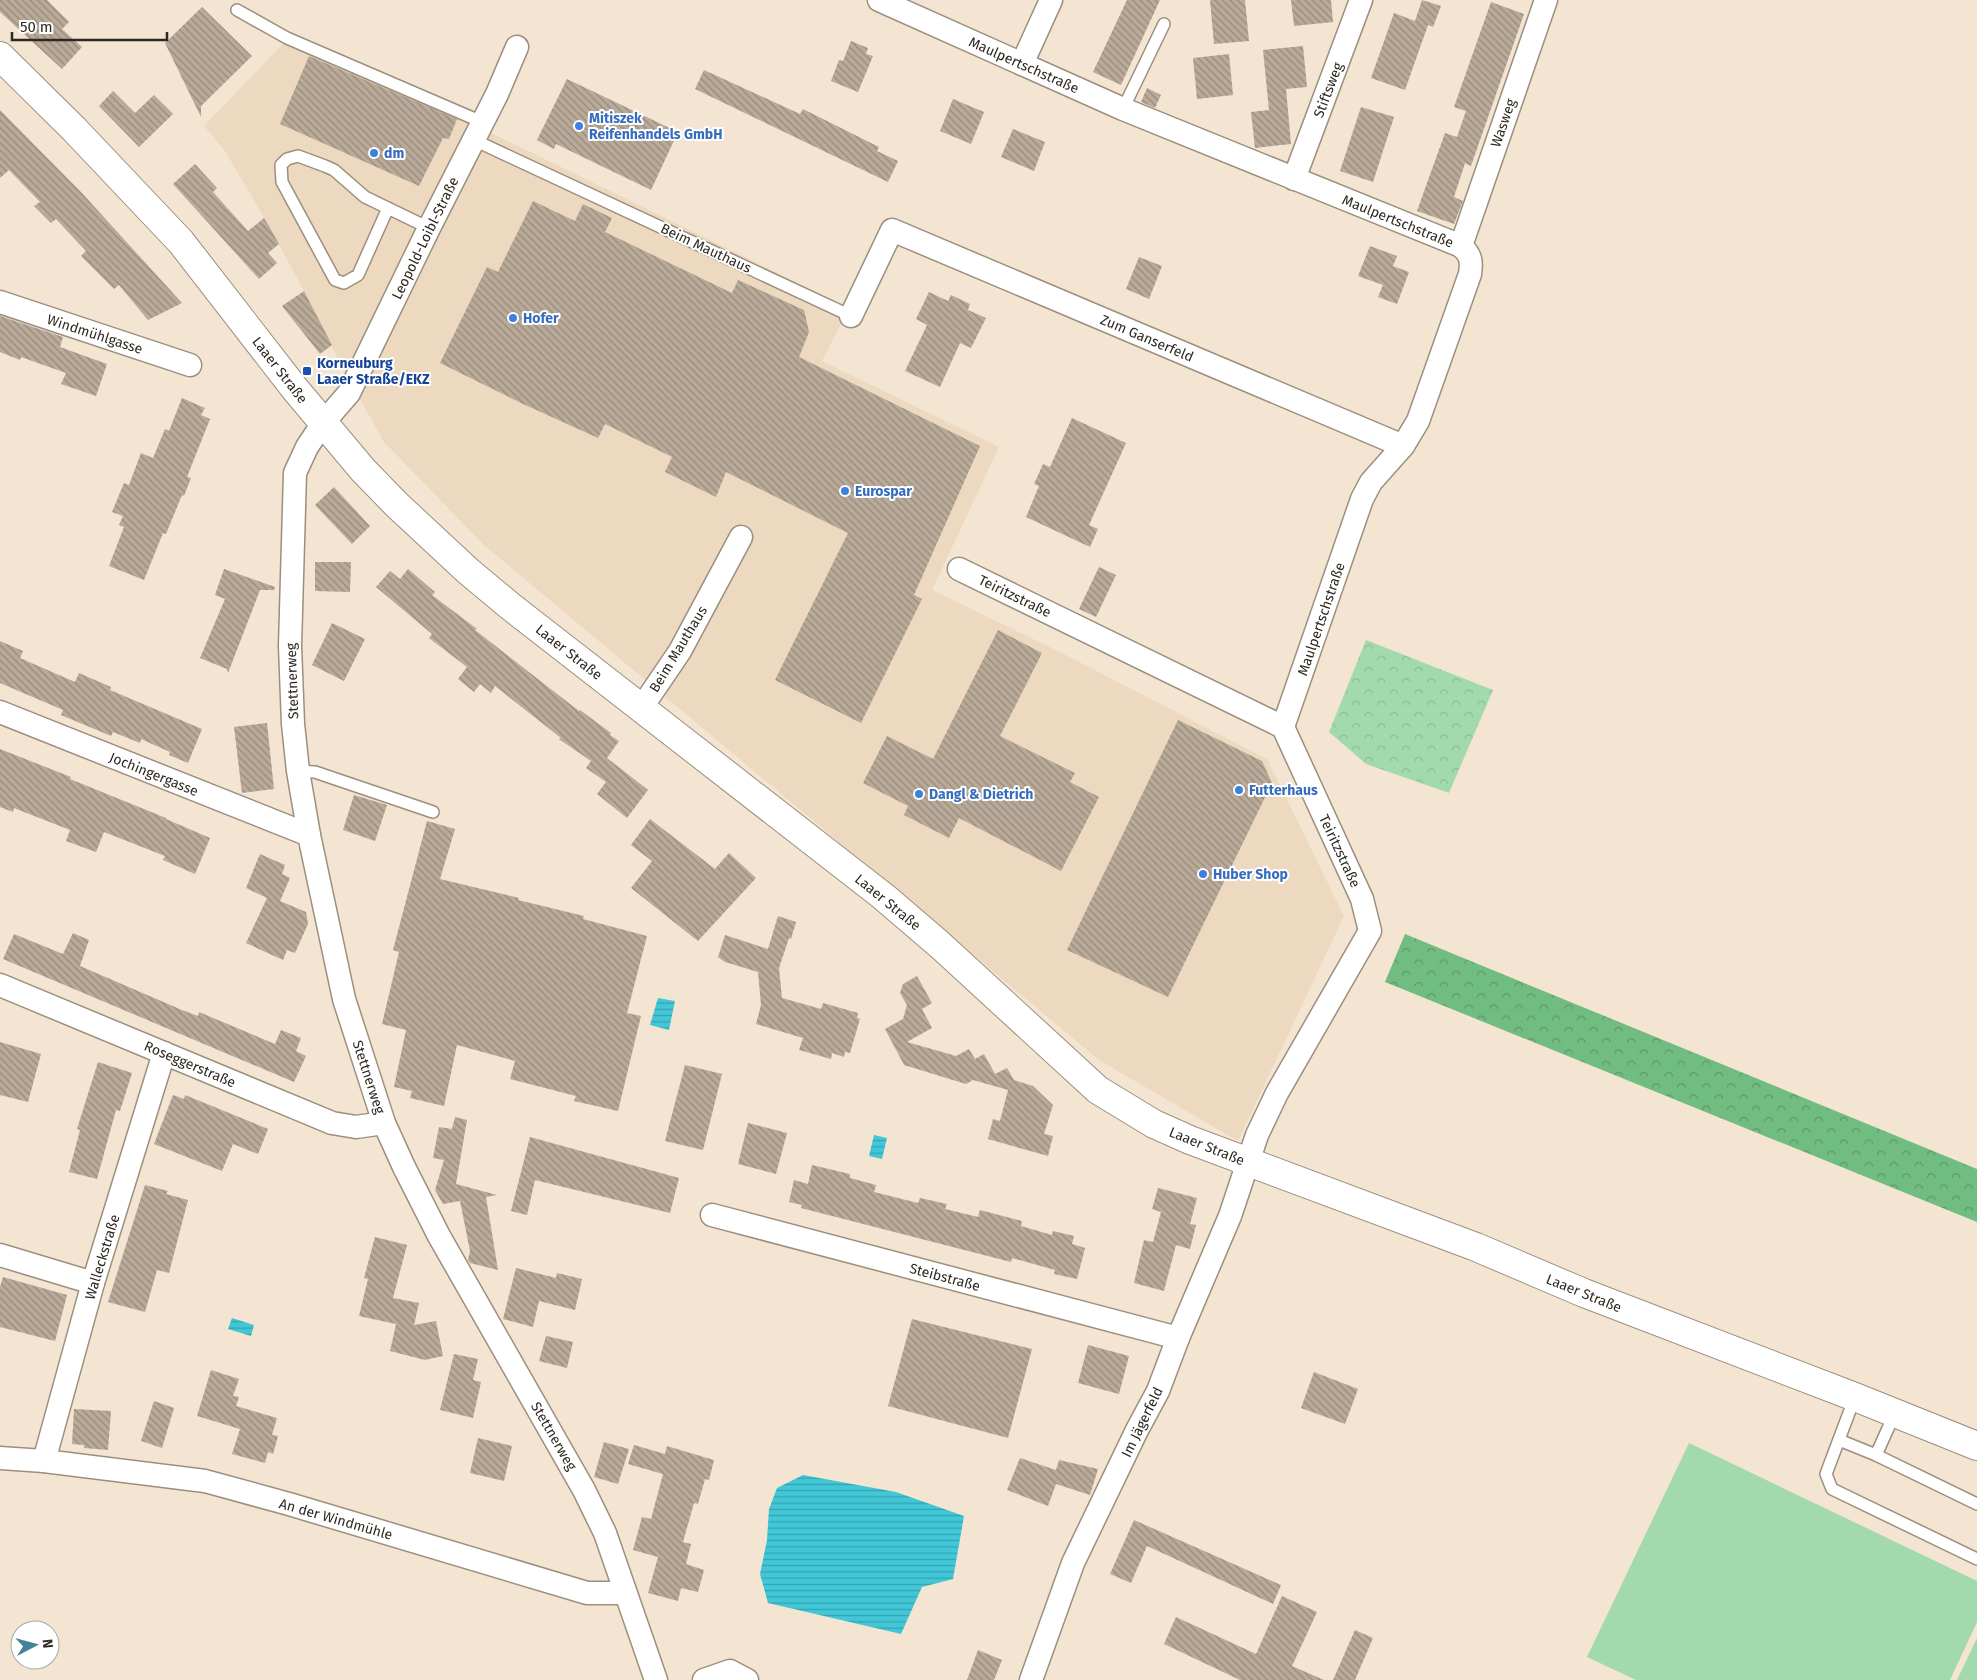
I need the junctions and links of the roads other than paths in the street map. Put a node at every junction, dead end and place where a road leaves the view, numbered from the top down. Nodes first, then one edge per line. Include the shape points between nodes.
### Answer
1 (879, 0) edge
2 (1051, 0) edge
3 (1361, 0) edge
4 (1546, 0) edge
5 (237, 10) dead end
6 (1164, 24) dead end
7 (517, 48) dead end
8 (0, 56) edge
9 (1022, 64) junction
10 (1123, 109) junction
11 (478, 131) junction
12 (1294, 179) junction
13 (388, 208) junction
14 (429, 228) junction
15 (892, 230) joint
16 (1461, 246) junction
17 (0, 302) edge
18 (851, 316) joint
19 (190, 366) dead end
20 (323, 423) junction
21 (1403, 446) junction
22 (741, 537) dead end
23 (959, 569) dead end
24 (642, 707) junction
25 (0, 712) edge
26 (1284, 727) junction
27 (298, 771) junction
28 (433, 812) dead end
29 (309, 835) junction
30 (0, 986) edge
31 (164, 1053) junction
32 (384, 1123) junction
33 (1249, 1162) junction
34 (712, 1215) dead end
35 (0, 1255) edge
36 (93, 1283) junction
37 (1178, 1338) junction
38 (1855, 1396) junction
39 (1895, 1412) junction
40 (1839, 1440) junction
41 (1977, 1446) edge
42 (1876, 1455) junction
43 (0, 1458) edge
44 (44, 1461) junction
45 (1977, 1504) edge
46 (1977, 1559) edge
47 (625, 1593) junction
48 (656, 1680) edge
49 (704, 1680) edge
50 (747, 1680) edge
51 (1031, 1680) edge

1 - 9 street, Maulpertschstraße
2 - 9 street
3 - 12 street, Stiftsweg
4 - 16 street, Wasweg
5 - 11 lane, Beim Mauthaus via 287,38
6 - 10 lane
7 - 11 street, Leopold-Loibl-Straße
8 - 20 street, Laaer Straße via 181,242
9 - 10 street, Maulpertschstraße
10 - 12 street, Maulpertschstraße
11 - 14 street, Leopold-Loibl-Straße
11 - 18 lane, Beim Mauthaus
12 - 16 street, Maulpertschstraße
13 - 13 lane via 358,274 344,282 335,280 282,182 281,165 298,156 325,166 366,197
13 - 14 lane
14 - 20 street, Leopold-Loibl-Straße via 348,393
15 - 18 street, Beim Mauthaus
15 - 21 street, Zum Ganserfeld
16 - 21 street, Maulpertschstraße via 1472,259 1470,274 1418,421
17 - 19 street, Windmühlgasse
20 - 24 street, Laaer Straße via 396,504 468,571
20 - 27 street, Stettnerweg via 295,473 290,646
21 - 26 street, Maulpertschstraße via 1371,482 1362,499
22 - 24 street, Beim Mauthaus via 680,652
23 - 26 street, Teiritzstraße
24 - 33 street, Laaer Straße via 884,897 1098,1090 1154,1124
25 - 29 street, Jochingergasse
26 - 33 street, Teiritzstraße via 1362,899 1370,931 1277,1093 1257,1135
27 - 28 lane via 315,772
27 - 29 street, Stettnerweg
29 - 32 street, Stettnerweg via 344,999
30 - 31 street, Roseggerstraße
31 - 32 street, Roseggerstraße via 332,1123 356,1127
31 - 36 street, Walleckstraße
32 - 47 street, Stettnerweg via 439,1236 584,1490 605,1533
33 - 37 street, Im Jägerfeld via 1230,1216
33 - 38 street, Laaer Straße
34 - 37 street, Steibstraße
35 - 36 street
36 - 44 street, Walleckstraße
37 - 51 street, Im Jägerfeld via 1158,1392 1073,1563
38 - 39 street, Laaer Straße
38 - 40 lane
39 - 41 street, Laaer Straße
39 - 42 lane
40 - 42 lane
40 - 46 lane via 1826,1474 1832,1489
42 - 45 lane
43 - 44 street, An der Windmühle
44 - 47 street, An der Windmühle via 205,1481 587,1593
47 - 48 street, Stettnerweg
49 - 50 street via 730,1671

